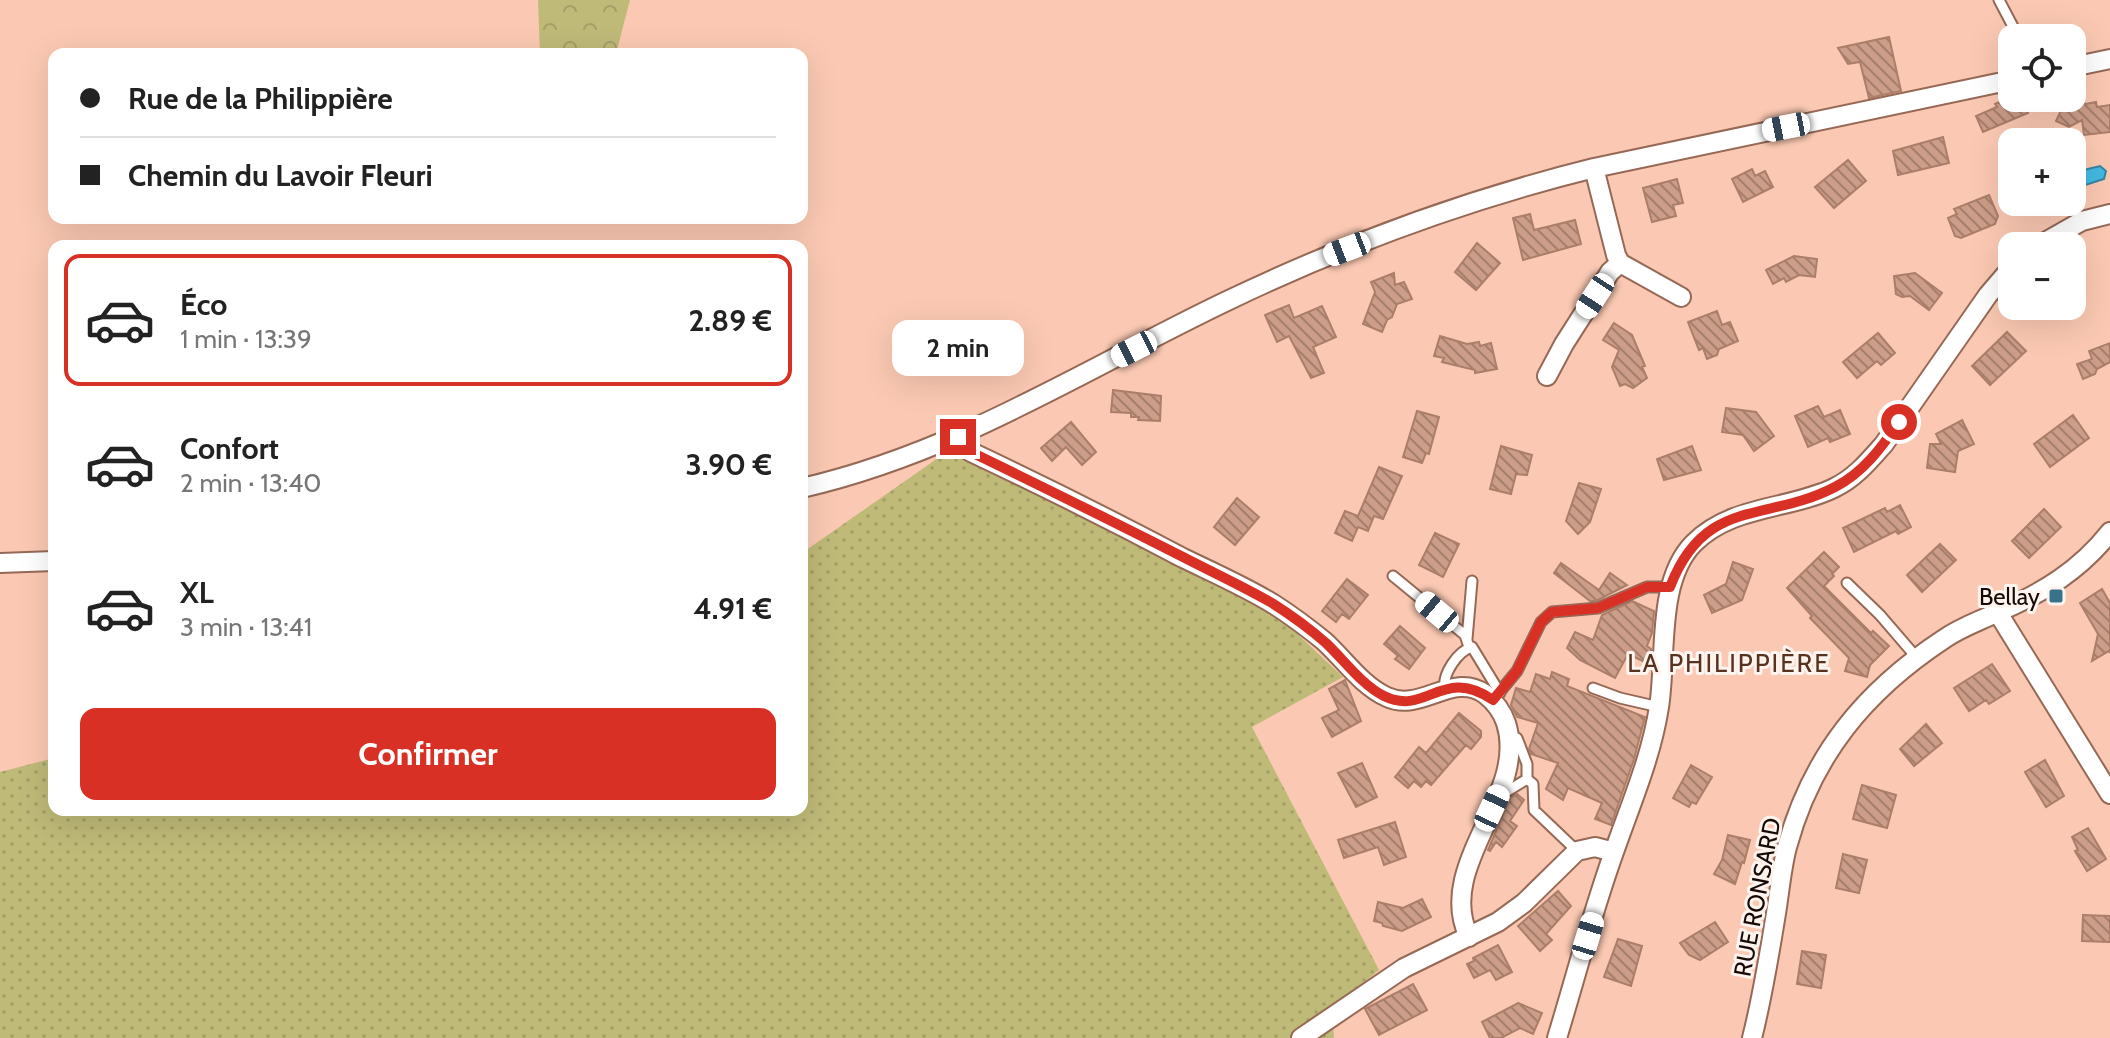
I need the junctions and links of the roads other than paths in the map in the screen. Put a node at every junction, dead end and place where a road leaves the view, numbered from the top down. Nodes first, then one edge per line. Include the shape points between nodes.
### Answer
1 (1999, 0) edge
2 (2012, 24) edge
3 (2110, 59) edge
4 (2086, 64) edge
5 (1998, 83) edge
6 (1594, 168) junction
7 (2110, 214) edge
8 (2063, 232) edge
9 (1620, 263) junction
10 (1998, 283) edge
11 (1681, 297) dead end
12 (1547, 376) dead end
13 (958, 437) junction
14 (808, 486) edge
15 (2110, 532) edge
16 (48, 561) edge
17 (0, 563) edge
18 (1393, 576) dead end
19 (1472, 581) dead end
20 (1847, 583) dead end
21 (1670, 587) junction
22 (1998, 613) junction
23 (1468, 643) junction
24 (1917, 658) junction
25 (1593, 688) dead end
26 (1445, 689) junction
27 (1497, 696) junction
28 (1659, 707) junction
29 (1508, 736) junction
30 (1527, 779) junction
31 (1500, 791) junction
32 (2110, 794) edge
33 (1577, 851) junction
34 (1614, 852) junction
35 (1469, 937) junction
36 (1301, 1038) edge
37 (1557, 1038) edge
38 (1752, 1038) edge

1 - 2 lane
3 - 4 street
5 - 6 street
6 - 9 street
6 - 13 street via 1448,210 1321,259 1228,300
7 - 8 street
9 - 11 street
9 - 12 street
10 - 21 street via 1866,465 1834,488 1719,524 1687,552
13 - 14 street
13 - 26 street via 971,452 1271,603 1388,698 1407,702
15 - 22 street, RUE RONSARD via 2059,582
16 - 17 street
18 - 23 lane
19 - 23 lane
20 - 24 lane
21 - 27 lane via 1647,587 1598,608 1552,612
21 - 28 street
22 - 24 street, RUE RONSARD via 1946,637
22 - 32 street
23 - 26 lane via 1445,674
23 - 27 lane
24 - 38 street, RUE RONSARD via 1885,683 1837,737 1800,804 1786,850
25 - 28 lane
26 - 27 street via 1478,689
27 - 29 street
28 - 34 street via 1651,751
29 - 30 lane via 1517,738
29 - 31 street via 1510,764
30 - 31 lane
30 - 33 lane via 1534,789 1534,810
31 - 35 street via 1466,879 1462,916
33 - 34 street via 1595,847
33 - 35 street via 1524,903
34 - 37 street
35 - 36 street via 1404,968

